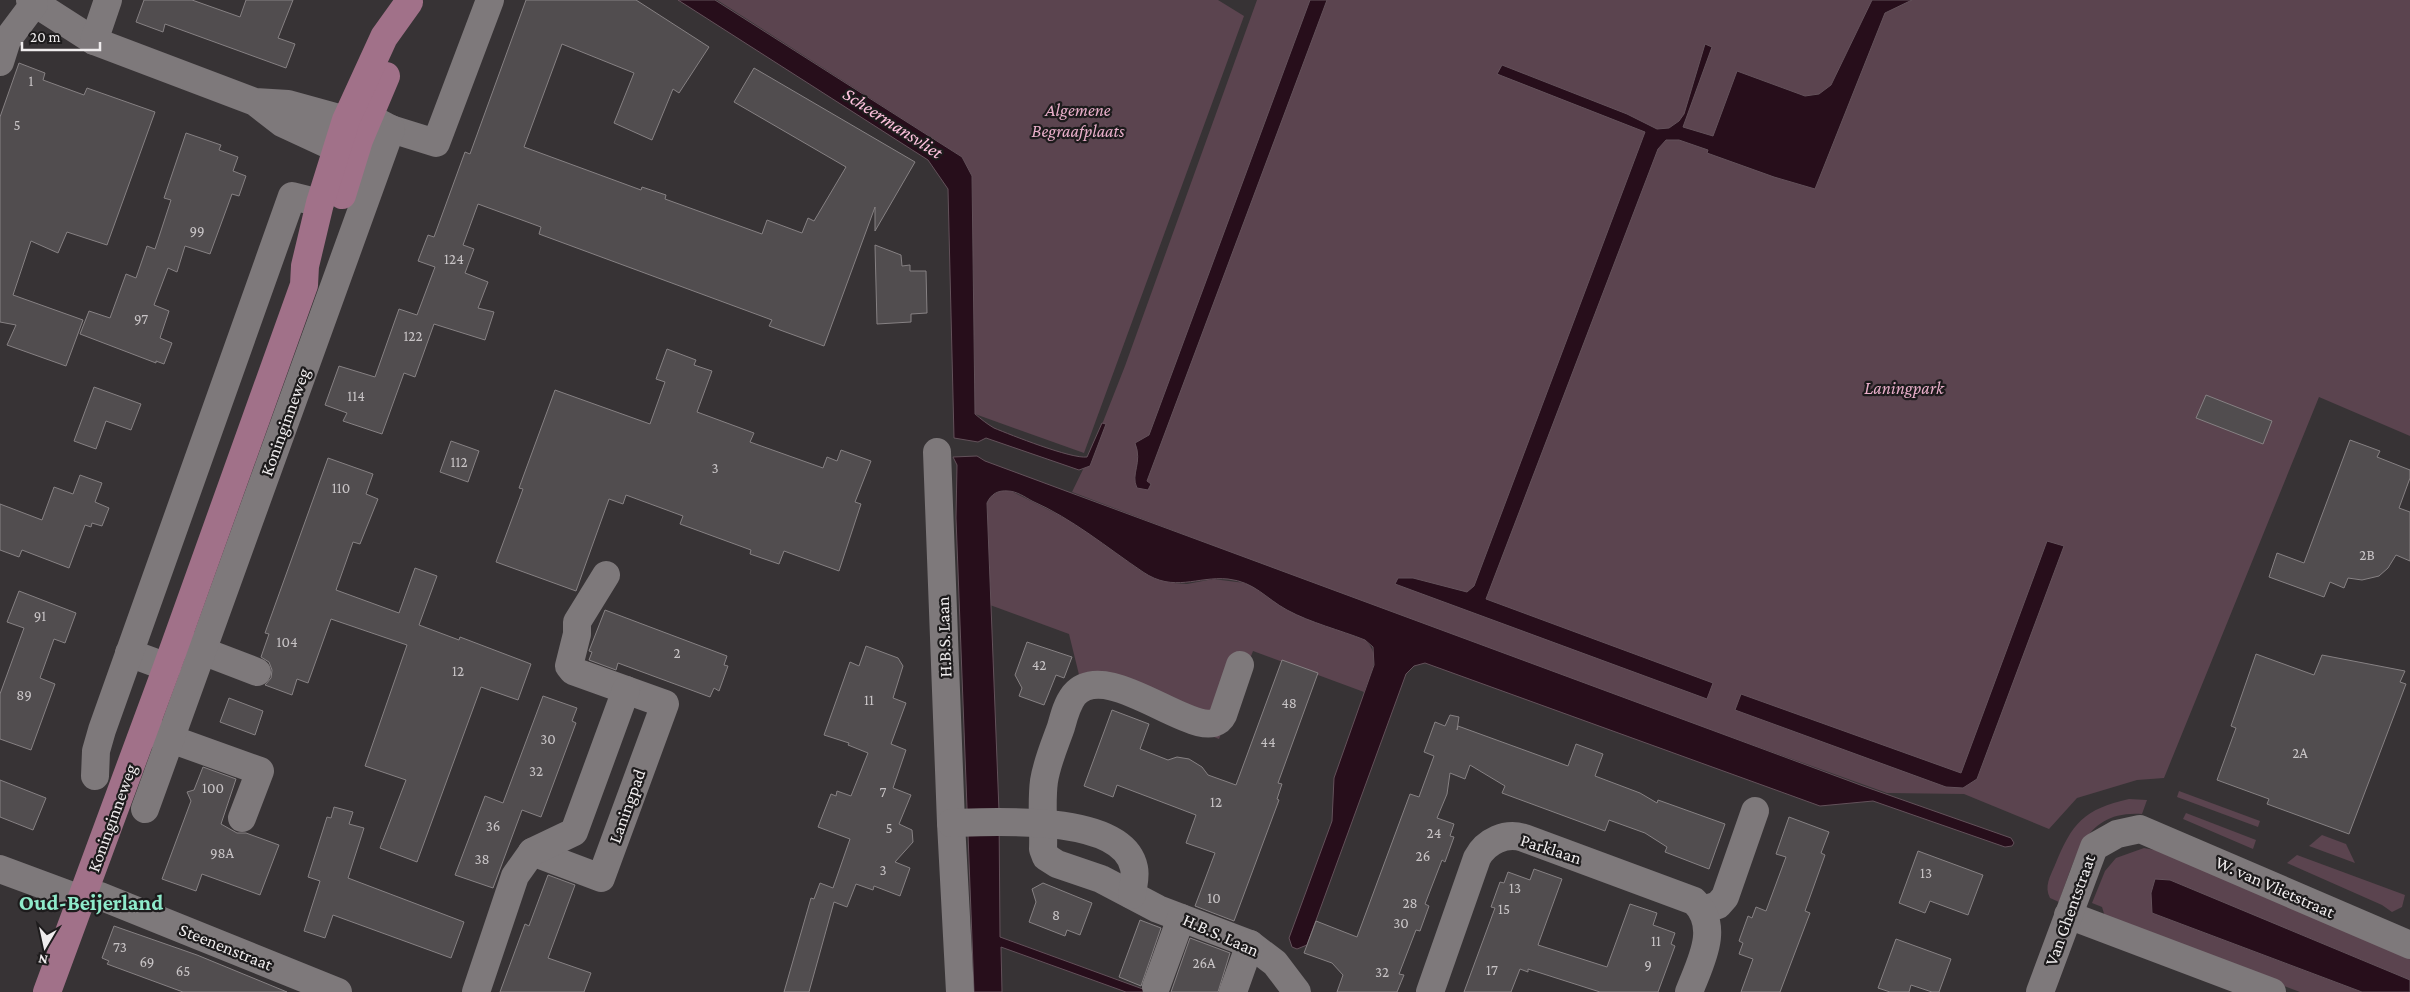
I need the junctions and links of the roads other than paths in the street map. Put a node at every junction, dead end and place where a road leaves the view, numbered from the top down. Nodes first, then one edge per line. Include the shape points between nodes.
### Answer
1 (108, 0) edge
2 (408, 0) edge
3 (490, 0) edge
4 (32, 2) edge
5 (94, 41) junction
6 (0, 62) edge
7 (359, 127) junction
8 (320, 203) junction
9 (304, 285) junction
10 (265, 393) junction
11 (292, 402) junction
12 (937, 452) dead end
13 (606, 576) dead end
14 (189, 646) junction
15 (129, 653) junction
16 (1240, 665) dead end
17 (167, 668) junction
18 (257, 672) dead end
19 (626, 690) junction
20 (143, 728) junction
21 (170, 739) junction
22 (95, 776) dead end
23 (145, 808) dead end
24 (1755, 811) dead end
25 (242, 818) dead end
26 (956, 823) junction
27 (1044, 823) junction
28 (2140, 829) joint
29 (532, 852) junction
30 (0, 868) edge
31 (84, 895) junction
32 (1132, 895) junction
33 (1703, 910) junction
34 (2068, 915) junction
35 (1182, 918) junction
36 (2408, 936) edge
37 (1250, 944) junction
38 (1156, 987) dead end
39 (48, 992) edge
40 (338, 992) edge
41 (476, 992) edge
42 (960, 992) edge
43 (1233, 992) edge
44 (1298, 992) edge
45 (1430, 992) edge
46 (1689, 992) edge
47 (2040, 992) edge
48 (2272, 992) edge

1 - 5 street
2 - 7 main road, Koninginneweg via 384,37
3 - 7 street via 436,144
4 - 5 street
4 - 6 street via 7,40
5 - 7 street via 255,102 288,104
7 - 8 main road, Koninginneweg
7 - 9 main road, Koninginneweg via 324,256
7 - 11 street, Koninginneweg
8 - 9 main road, Koninginneweg via 305,266
8 - 15 street, Koninginneweg via 292,196
9 - 10 main road, Koninginneweg
10 - 11 street
10 - 14 main road, Koninginneweg
11 - 14 street, Koninginneweg
12 - 26 street, H.B.S. Laan
13 - 19 street, Laningpad via 577,622 569,666 573,671
14 - 17 main road, Koninginneweg
14 - 18 street
14 - 21 street, Koninginneweg
15 - 17 street
15 - 22 street, Koninginneweg via 96,751
16 - 27 street, H.B.S. Laan via 1223,715 1220,721 1211,725 1199,724 1163,706 1114,688 1093,686 1077,692 1066,711 1047,767
17 - 20 main road, Koninginneweg
19 - 29 street via 574,832
19 - 29 street, Laningpad via 665,704 600,878
20 - 21 street
20 - 31 main road, Koninginneweg
21 - 23 street, Koninginneweg
21 - 25 street via 260,771
24 - 33 street via 1725,897 1718,905
26 - 27 street
26 - 42 street, H.B.S. Laan
27 - 32 street, H.B.S. Laan via 1043,849 1049,859
27 - 32 street via 1077,827 1116,844 1134,867
28 - 34 street, Van Ghentstraat via 2117,834 2094,847
28 - 36 street, W. van Vlietstraat
29 - 41 street via 515,876
30 - 31 street, Steenenstraat via 70,895
31 - 39 main road, Koninginneweg
31 - 40 street, Steenenstraat via 100,896
32 - 35 street, H.B.S. Laan
33 - 45 street, Parklaan via 1689,898 1524,838 1498,839 1485,847 1477,858
33 - 46 street via 1708,937
34 - 47 street, Van Ghentstraat
34 - 48 street
35 - 37 street, H.B.S. Laan
35 - 38 street
37 - 43 street
37 - 44 street, H.B.S. Laan via 1274,963

